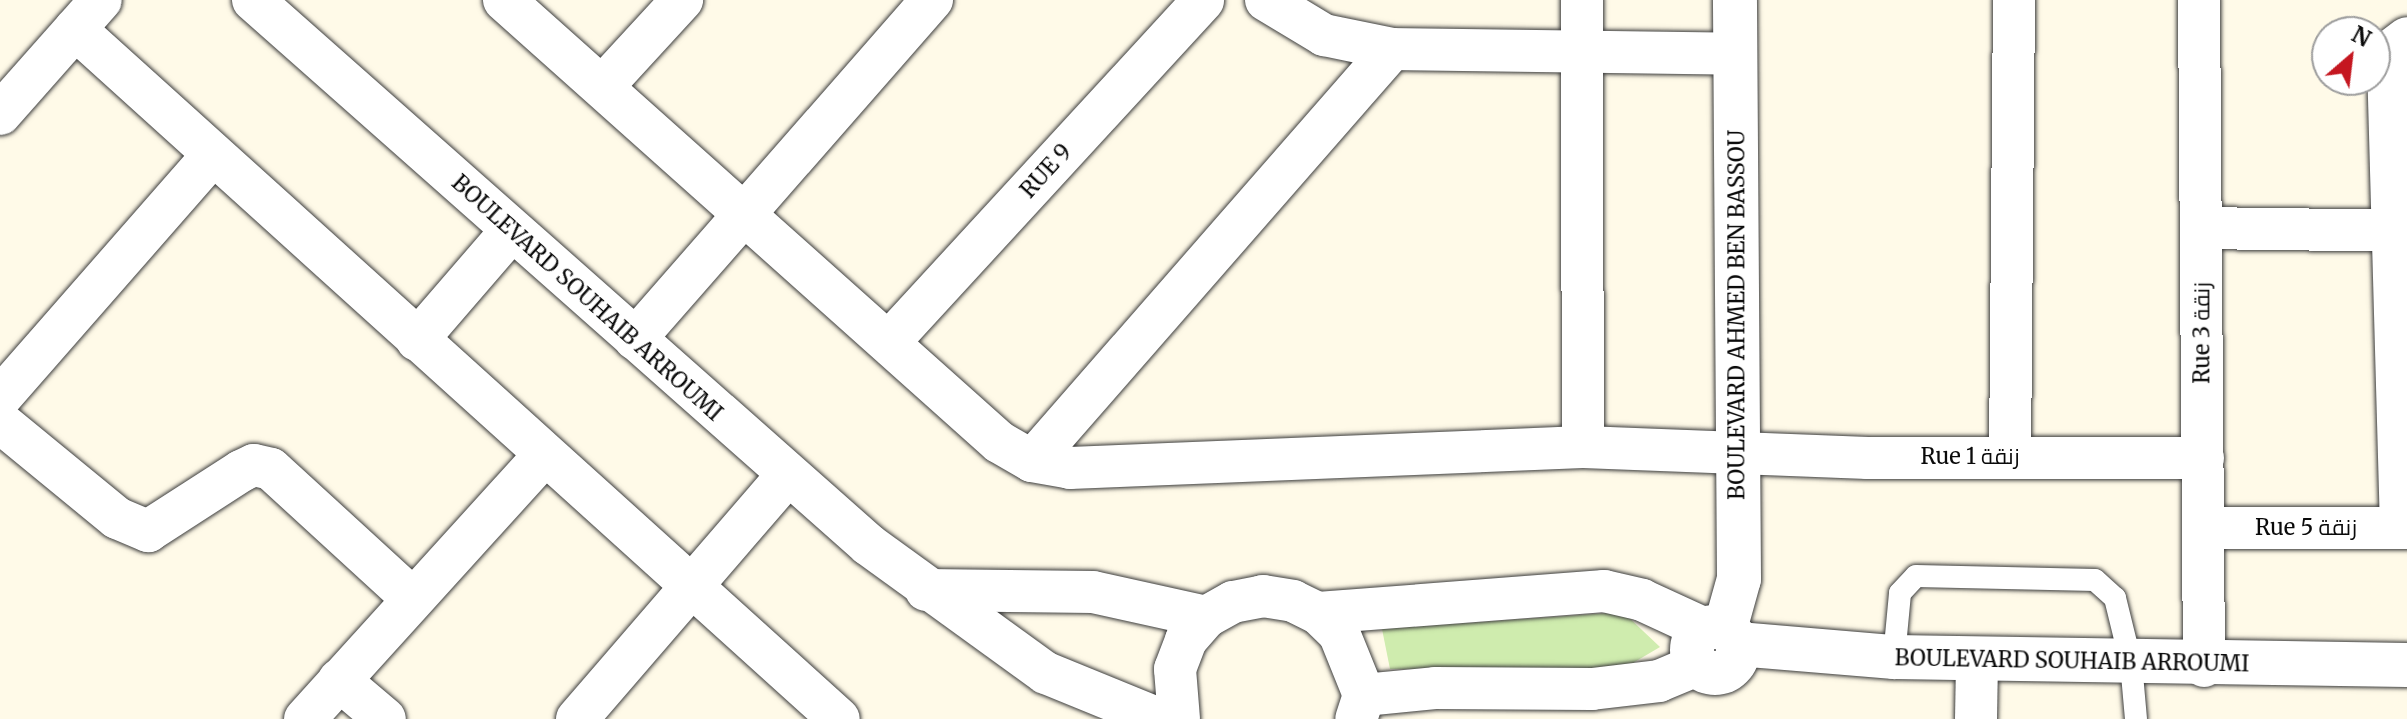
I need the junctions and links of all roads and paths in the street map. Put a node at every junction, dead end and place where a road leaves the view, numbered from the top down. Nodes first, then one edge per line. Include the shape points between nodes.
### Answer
1 (253, 0) edge
2 (504, 0) edge
3 (682, 0) edge
4 (932, 0) edge
5 (1203, 0) edge
6 (1266, 0) edge
7 (1582, 0) edge
8 (1735, 0) edge
9 (2014, 0) edge
10 (2199, 0) edge
11 (88, 15) edge
12 (2407, 38) edge
13 (1392, 49) junction
14 (1582, 50) junction
15 (1736, 54) junction
16 (603, 86) junction
17 (0, 114) edge
18 (213, 155) junction
19 (741, 214) junction
20 (2201, 228) junction
21 (511, 231) junction
22 (2400, 231) edge
23 (635, 339) junction
24 (417, 340) junction
25 (889, 342) junction
26 (0, 398) edge
27 (2402, 421) edge
28 (0, 422) edge
29 (1583, 447) junction
30 (1737, 452) junction
31 (544, 455) junction
32 (2010, 457) junction
33 (2203, 458) junction
34 (1032, 461) junction
35 (787, 476) junction
36 (2205, 528) junction
37 (2404, 528) edge
38 (694, 586) junction
39 (926, 590) junction
40 (412, 598) junction
41 (1318, 613) junction
42 (1206, 617) junction
43 (1716, 642) junction
44 (1894, 657) junction
45 (1977, 659) junction
46 (2131, 663) junction
47 (2407, 665) edge
48 (2204, 666) junction
49 (339, 680) junction
50 (1360, 707) edge
51 (305, 719) edge
52 (385, 719) edge
53 (577, 719) edge
54 (839, 719) edge
55 (1159, 719) edge
56 (1179, 719) edge
57 (1976, 719) edge
58 (2136, 719) edge

1 - 21 street, BOULEVARD SOUHAIB ARROUMI
2 - 16 street
3 - 16 street
4 - 19 street
5 - 25 street, RUE 9
6 - 13 street via 1324,35
7 - 14 street
8 - 15 street, BOULEVARD AHMED BEN BASSOU
9 - 32 street
10 - 20 street, Rue 3 زنقة
11 - 17 street
11 - 18 street
12 - 22 street via 2390,51 2388,67
13 - 14 street
13 - 34 street
14 - 15 street
14 - 29 street
15 - 30 street, BOULEVARD AHMED BEN BASSOU
16 - 19 street
18 - 24 street
18 - 26 street
19 - 23 street
19 - 25 street
20 - 22 street
20 - 33 street, Rue 3 زنقة
21 - 23 street, BOULEVARD SOUHAIB ARROUMI
21 - 24 street
22 - 27 street
23 - 35 street, BOULEVARD SOUHAIB ARROUMI
24 - 31 street
25 - 34 street via 999,442
27 - 37 street
28 - 40 street via 117,518 148,531 241,471 254,465 271,469
29 - 30 street, Rue 1 زنقة
29 - 34 street, Rue 1 زنقة via 1070,468
30 - 32 street, Rue 1 زنقة
30 - 43 street, BOULEVARD AHMED BEN BASSOU via 1739,579
31 - 38 street
31 - 40 street
32 - 33 street, Rue 1 زنقة
33 - 36 street, Rue 3 زنقة
35 - 38 street
35 - 39 street, BOULEVARD SOUHAIB ARROUMI
36 - 37 street, Rue 5 زنقة
36 - 48 street, Rue 3 زنقة
38 - 53 street
38 - 54 street
39 - 42 street via 1093,592
39 - 55 street, BOULEVARD SOUHAIB ARROUMI via 1046,673
40 - 49 street
41 - 42 street via 1293,601 1263,596 1233,602
41 - 43 street, BOULEVARD SOUHAIB ARROUMI via 1604,591 1642,600
41 - 50 street via 1339,633
42 - 56 street via 1186,640 1175,669
43 - 44 street, BOULEVARD SOUHAIB ARROUMI
43 - 50 street, BOULEVARD SOUHAIB ARROUMI via 1659,681 1592,689 1435,688
44 - 45 street, BOULEVARD SOUHAIB ARROUMI
44 - 46 lane via 1900,593 1916,576 2081,579 2095,580 2115,598
45 - 46 street, BOULEVARD SOUHAIB ARROUMI
45 - 57 street
46 - 48 street, BOULEVARD SOUHAIB ARROUMI
46 - 58 lane
47 - 48 street, BOULEVARD SOUHAIB ARROUMI
49 - 51 street
49 - 52 street

